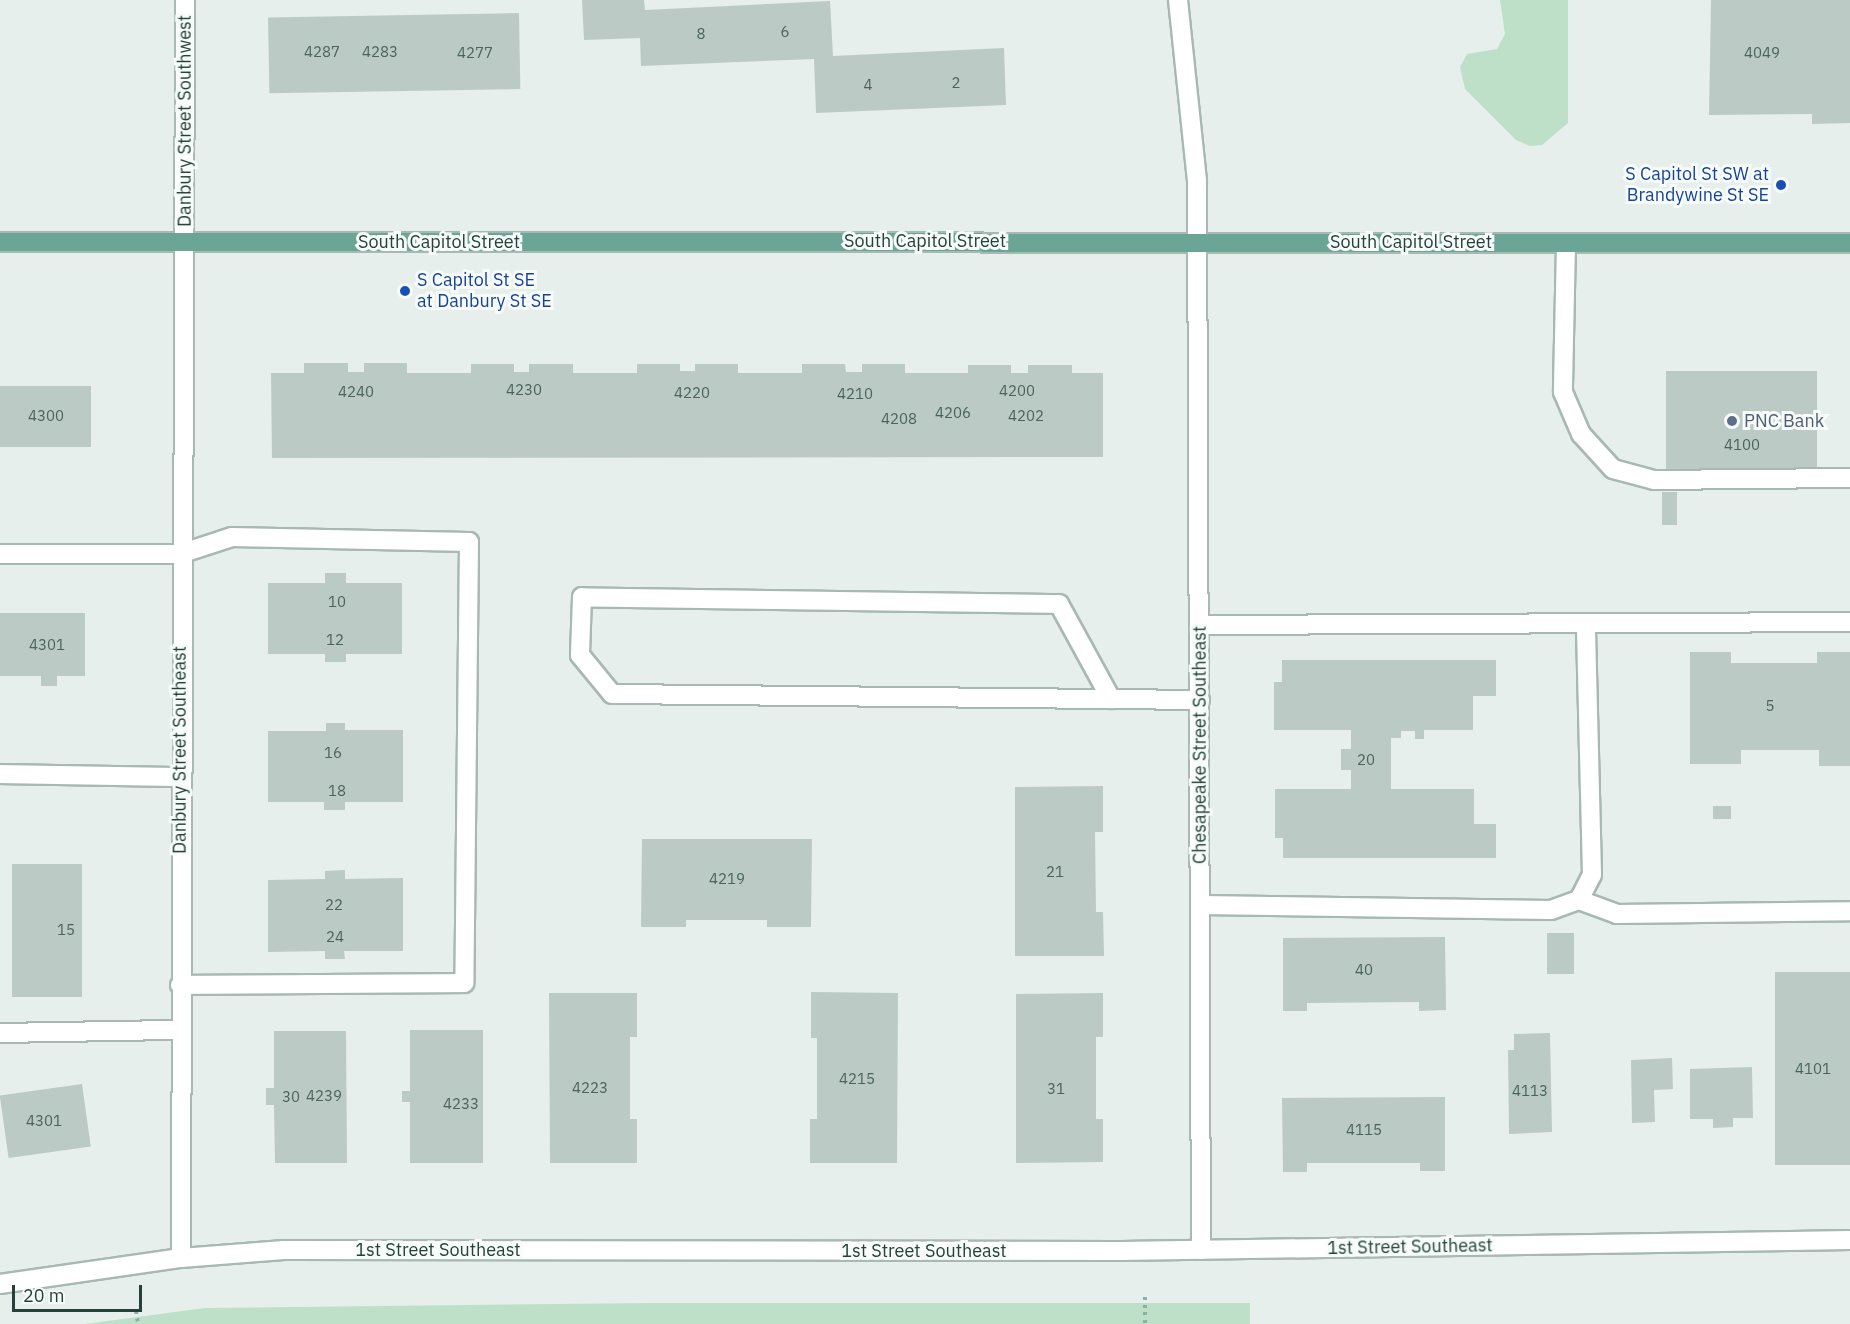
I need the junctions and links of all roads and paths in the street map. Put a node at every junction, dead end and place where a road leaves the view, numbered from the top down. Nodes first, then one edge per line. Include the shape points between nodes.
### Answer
1 (185, 0) edge
2 (1178, 0) edge
3 (1198, 241) junction
4 (0, 242) edge
5 (185, 242) junction
6 (1566, 243) junction
7 (1850, 243) edge
8 (1850, 478) edge
9 (0, 554) edge
10 (180, 554) junction
11 (1850, 622) edge
12 (1586, 623) junction
13 (1200, 625) junction
14 (1111, 699) junction
15 (1200, 700) junction
16 (0, 774) edge
17 (180, 777) junction
18 (1579, 900) junction
19 (1201, 904) junction
20 (1850, 910) edge
21 (180, 985) junction
22 (180, 1030) junction
23 (0, 1033) edge
24 (1850, 1240) edge
25 (1202, 1250) junction
26 (181, 1258) junction
27 (0, 1284) edge
28 (1144, 1296) dead end
29 (136, 1311) dead end
30 (138, 1324) edge
31 (1145, 1324) edge

1 - 5 street, Danbury Street Southwest
2 - 3 street, Chesapeake Street Southeast via 1195,154
3 - 5 main road, South Capitol Street
3 - 6 main road, South Capitol Street
3 - 13 street, Chesapeake Street Southeast
4 - 5 main road, South Capitol Street
5 - 10 street, Danbury Street Southeast
6 - 7 main road, South Capitol Street
6 - 8 street via 1563,392 1581,434 1613,468 1654,480
9 - 10 street
10 - 17 street, Danbury Street Southeast
10 - 21 street via 232,537 469,542 464,984
11 - 12 street
12 - 13 street
12 - 18 street via 1592,875
13 - 15 street, Chesapeake Street Southeast
14 - 14 street via 612,694 580,655 582,597 1059,604
14 - 15 street
15 - 19 street, Chesapeake Street Southeast
16 - 17 street
17 - 21 street, Danbury Street Southeast
18 - 19 street via 1551,910
18 - 20 street via 1617,914
19 - 25 street, Chesapeake Street Southeast
21 - 22 street, Danbury Street Southeast
22 - 23 street
22 - 26 street, Danbury Street Southeast
24 - 25 street, 1st Street Southeast
25 - 26 street, 1st Street Southeast via 342,1250
26 - 27 street, 1st Street Southeast
28 - 31 path
29 - 30 path

